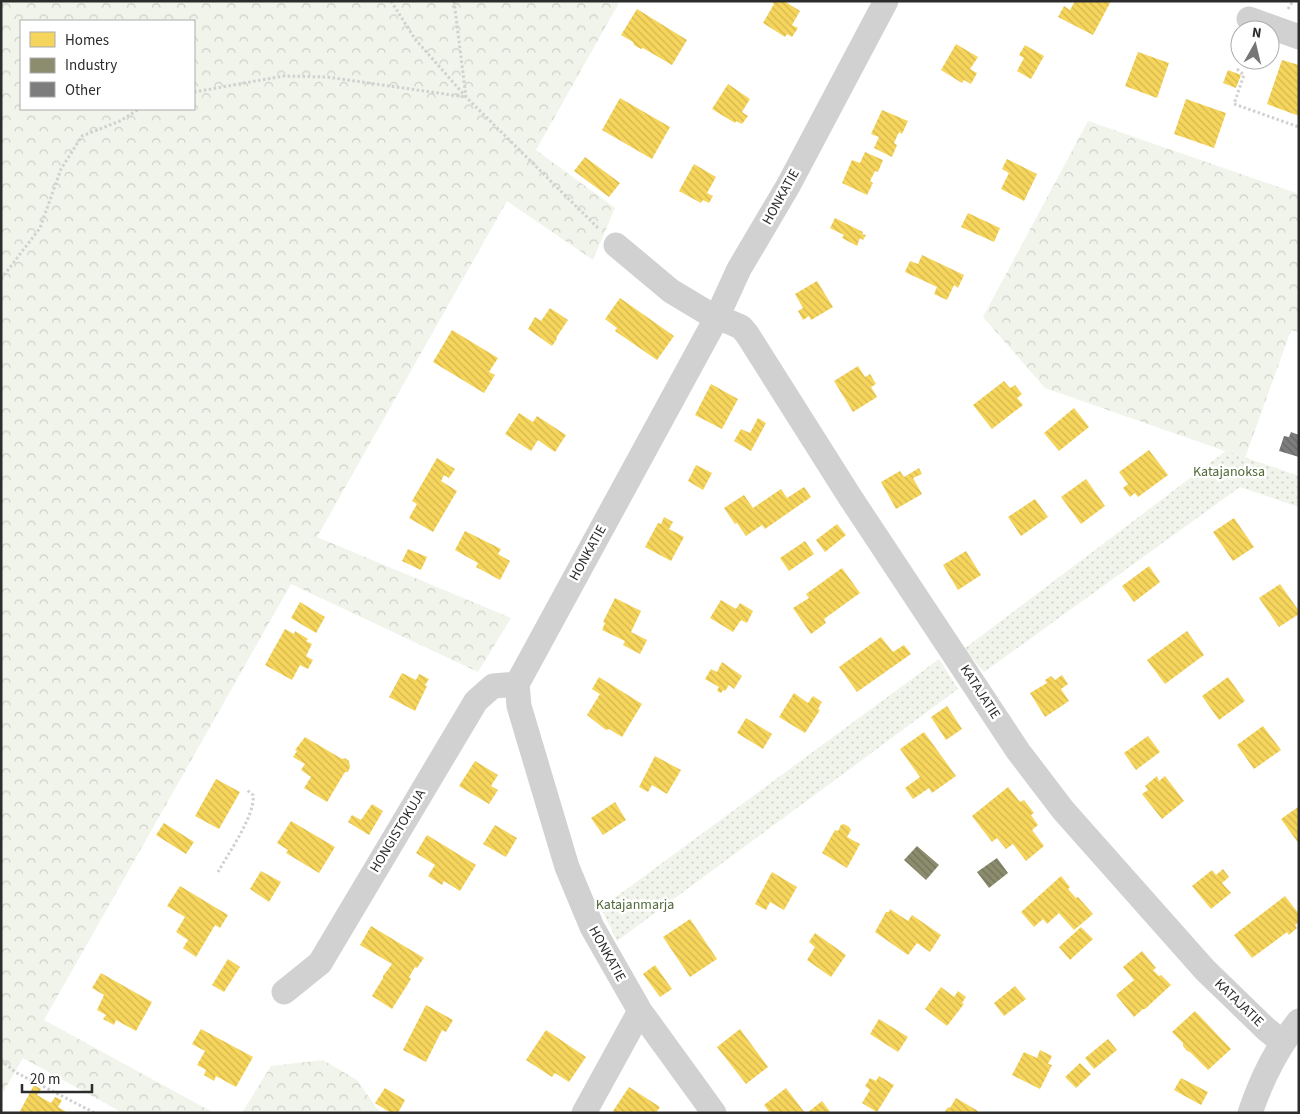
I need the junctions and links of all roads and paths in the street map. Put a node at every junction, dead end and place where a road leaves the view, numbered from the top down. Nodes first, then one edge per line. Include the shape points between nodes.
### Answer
1 (392, 1) edge
2 (454, 1) edge
3 (886, 1) edge
4 (1249, 19) dead end
5 (1299, 37) edge
6 (1238, 70) edge
7 (195, 92) edge
8 (466, 98) junction
9 (136, 110) edge
10 (1299, 127) edge
11 (616, 245) joint
12 (1, 279) edge
13 (717, 317) junction
14 (517, 684) junction
15 (247, 790) dead end
16 (218, 872) dead end
17 (284, 992) dead end
18 (640, 1011) junction
19 (1299, 1021) edge
20 (1282, 1042) junction
21 (1, 1060) edge
22 (95, 1113) edge
23 (584, 1113) edge
24 (714, 1113) edge
25 (1250, 1113) edge

1 - 8 path via 415,39
2 - 8 path
3 - 13 street, HONKATIE via 788,186 739,270
4 - 5 street
6 - 10 path via 1244,75 1234,104
7 - 8 path via 293,76 327,77
8 - 11 path
9 - 12 path via 120,121 82,136 61,170 40,228
11 - 13 street, KATAJATIE via 671,291
13 - 14 street, HONKATIE
13 - 20 street, KATAJATIE via 741,327 747,334 1018,751 1063,810 1205,970
14 - 17 street, HONGISTOKUJA via 494,686 476,701 320,962
14 - 18 street, HONKATIE via 519,706 568,868 592,927
15 - 16 path via 253,795 254,802 250,814
18 - 23 street
18 - 24 street, HONKATIE
19 - 20 street
20 - 25 street via 1260,1084
21 - 22 path via 15,1072

